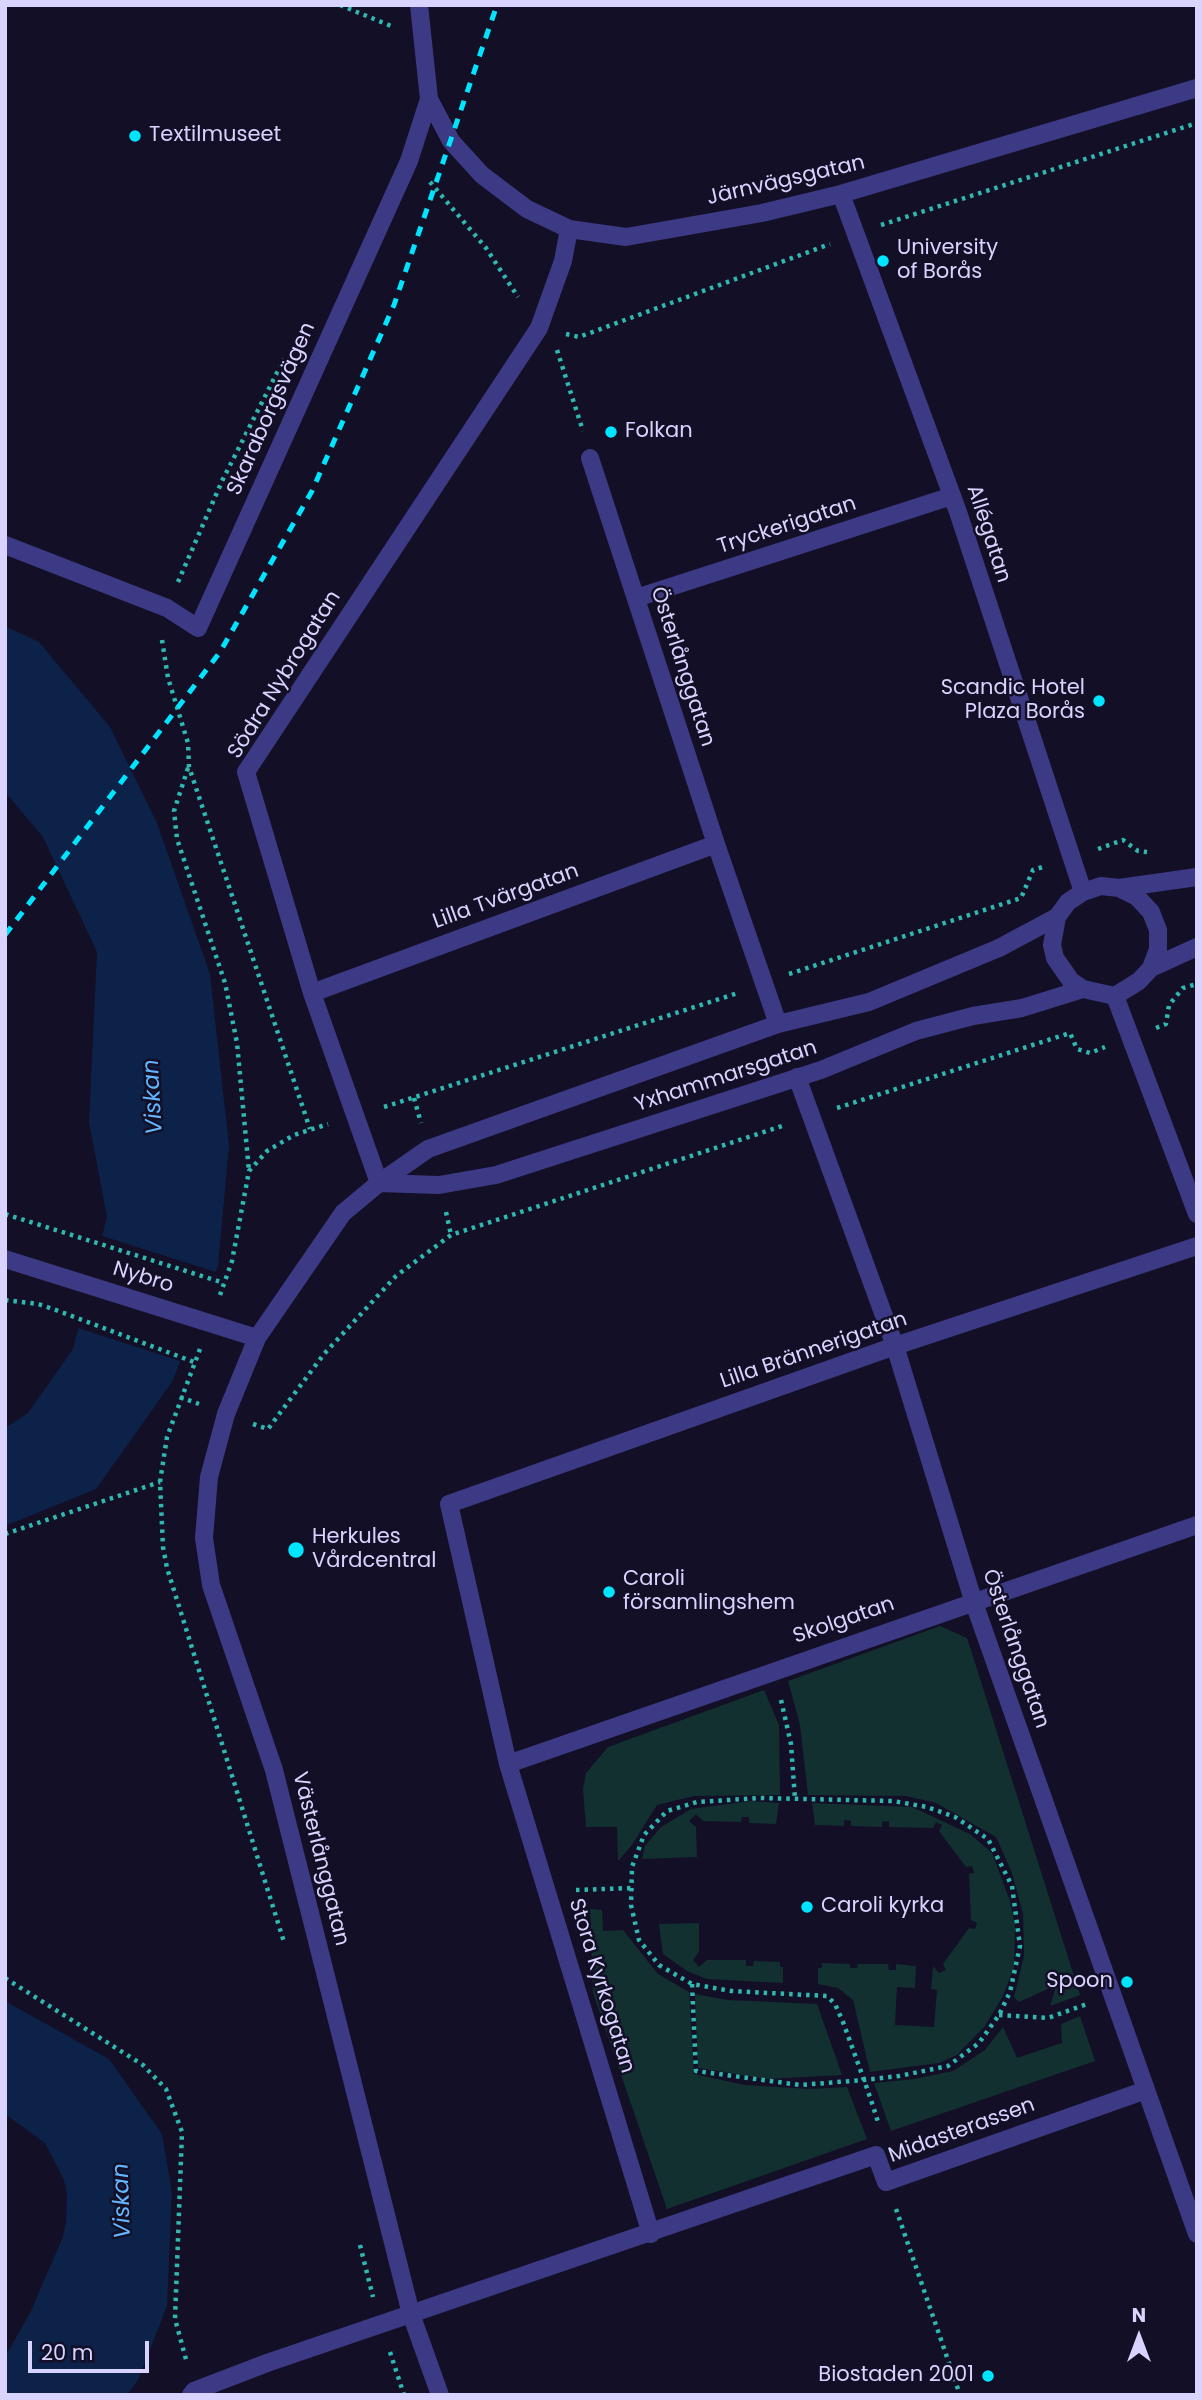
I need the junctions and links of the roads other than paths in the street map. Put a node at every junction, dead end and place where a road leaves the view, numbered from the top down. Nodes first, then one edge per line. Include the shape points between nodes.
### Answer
1 (419, 5) edge
2 (1197, 88) edge
3 (429, 99) junction
4 (841, 194) junction
5 (569, 229) junction
6 (590, 458) road end
7 (952, 496) junction
8 (5, 545) edge
9 (636, 598) junction
10 (716, 844) junction
11 (1197, 877) edge
12 (1119, 888) junction
13 (1083, 892) junction
14 (1056, 917) junction
15 (1197, 947) edge
16 (1151, 968) junction
17 (1083, 989) junction
18 (312, 993) junction
19 (1115, 996) junction
20 (778, 1024) junction
21 (797, 1077) junction
22 (379, 1183) junction
23 (1197, 1214) edge
24 (1197, 1246) edge
25 (5, 1259) edge
26 (257, 1338) junction
27 (895, 1346) junction
28 (449, 1504) joint
29 (1197, 1525) edge
30 (973, 1600) junction
31 (508, 1764) junction
32 (1146, 2090) junction
33 (651, 2234) junction
34 (1197, 2234) edge
35 (411, 2314) junction
36 (193, 2393) edge
37 (440, 2395) edge

1 - 3 street, Skaraborgsvägen
2 - 4 street, Järnvägsgatan
3 - 5 street, Järnvägsgatan via 452,141 482,176 527,209
3 - 8 street, Skaraborgsvägen via 409,162 198,628 167,608
4 - 5 street, Järnvägsgatan via 625,237
4 - 7 street, Allégatan
5 - 18 street, Södra Nybrogatan via 563,261 539,328 246,772
6 - 9 street, Österlånggatan
7 - 9 street, Tryckerigatan
7 - 13 street, Allégatan
9 - 10 street, Österlånggatan
10 - 18 street, Lilla Tvärgatan
10 - 20 street, Österlånggatan
11 - 12 street
12 - 13 street via 1101,886
12 - 16 street via 1137,897 1154,921 1158,949
13 - 14 street
14 - 17 street via 1052,930 1055,958 1062,971
14 - 20 street, Yxhammarsgatan via 999,948 869,1002
15 - 16 street
16 - 19 street
17 - 19 street
17 - 21 street, Yxhammarsgatan via 1021,1009 916,1031
18 - 22 street, Södra Nybrogatan
19 - 23 street
20 - 22 street, Yxhammarsgatan via 428,1149
21 - 22 street, Yxhammarsgatan via 496,1175 439,1185
21 - 27 street, Österlånggatan
22 - 26 street, Yxhammarsgatan via 343,1213
24 - 27 street, Lilla Brännerigatan
25 - 26 street, Nybro
26 - 35 street, Västerlånggatan via 226,1414 209,1477 204,1538 211,1585 274,1770
27 - 28 street, Lilla Brännerigatan
27 - 30 street, Österlånggatan
28 - 31 street, Stora Kyrkogatan
29 - 30 street, Skolgatan
30 - 31 street, Skolgatan
30 - 32 street, Österlånggatan
31 - 33 street, Stora Kyrkogatan
32 - 33 street, Midasterassen via 886,2182 876,2155
32 - 34 street, Österlånggatan
33 - 35 street
35 - 36 street
35 - 37 street, Västerlånggatan

